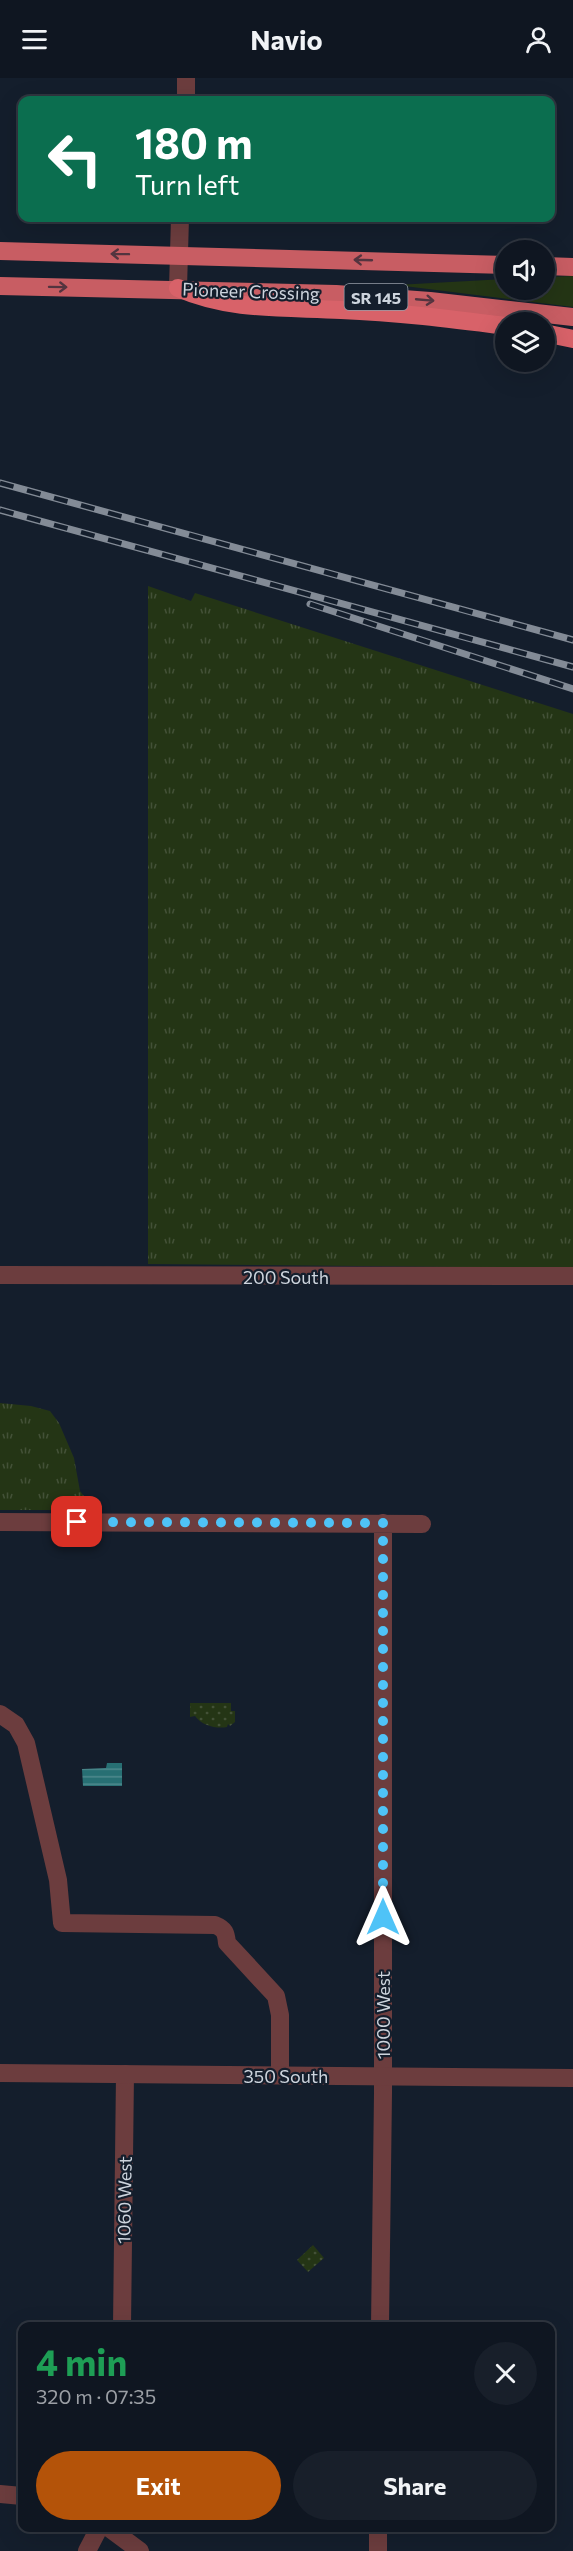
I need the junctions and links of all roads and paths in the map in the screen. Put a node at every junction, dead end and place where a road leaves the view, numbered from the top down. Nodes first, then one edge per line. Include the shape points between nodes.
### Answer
1 (186, 78) edge
2 (186, 96) edge
3 (180, 222) edge
4 (0, 251) edge
5 (178, 255) junction
6 (495, 265) edge
7 (555, 266) edge
8 (573, 267) edge
9 (0, 286) edge
10 (178, 288) junction
11 (573, 317) edge
12 (495, 325) edge
13 (555, 335) edge
14 (573, 339) edge
15 (0, 1275) edge
16 (573, 1276) edge
17 (0, 1522) edge
18 (383, 1523) junction
19 (422, 1524) dead end
20 (0, 1714) edge
21 (0, 2073) edge
22 (125, 2074) junction
23 (280, 2075) junction
24 (383, 2076) junction
25 (573, 2078) edge
26 (122, 2322) edge
27 (380, 2322) edge
28 (0, 2494) edge
29 (18, 2496) edge
30 (97, 2532) edge
31 (114, 2532) edge
32 (378, 2532) edge
33 (87, 2551) edge
34 (140, 2551) edge
35 (378, 2551) edge

1 - 2 street
3 - 5 street
5 -> 4 highway, Pioneer Crossing / SR 145
6 -> 5 highway, Pioneer Crossing / SR 145
5 - 10 street
7 - 8 highway
9 -> 10 highway, Pioneer Crossing / SR 145
10 -> 11 highway, Pioneer Crossing / SR 145 via 389,297
10 - 12 highway via 237,306 385,313
13 - 14 highway
15 - 16 street, 200 South
17 - 18 street
18 - 19 street
18 - 24 street, 1000 West
20 - 23 street via 15,1725 26,1743 58,1880 62,1923 221,1927 227,1943 276,1996
21 - 22 street, 350 South
22 - 23 street, 350 South
22 - 26 street, 1060 West
23 - 24 street, 350 South
24 - 25 street, 350 South
24 - 27 street, 1000 West
28 - 29 street
30 - 33 street
31 - 34 street
32 - 35 street

